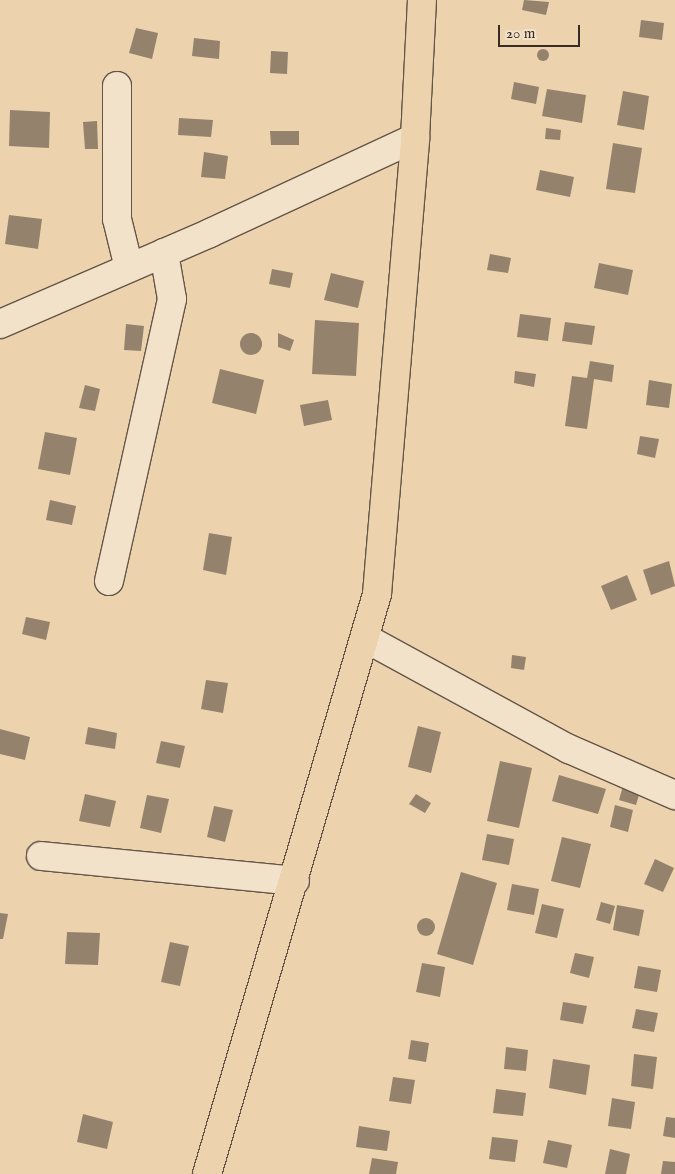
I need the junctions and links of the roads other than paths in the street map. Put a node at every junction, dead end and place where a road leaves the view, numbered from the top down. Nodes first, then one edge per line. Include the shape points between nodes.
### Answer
1 (422, 0) edge
2 (117, 86) dead end
3 (415, 138) junction
4 (164, 253) junction
5 (129, 268) junction
6 (0, 324) edge
7 (109, 581) dead end
8 (364, 638) junction
9 (675, 795) edge
10 (41, 856) dead end
11 (295, 882) junction
12 (207, 1174) edge

1 - 3 main road
2 - 5 street via 117,219
3 - 4 street
3 - 8 main road via 377,594
4 - 5 street
4 - 7 street via 172,299
5 - 6 street
8 - 9 street via 569,750
8 - 11 main road
10 - 11 street
11 - 12 main road

